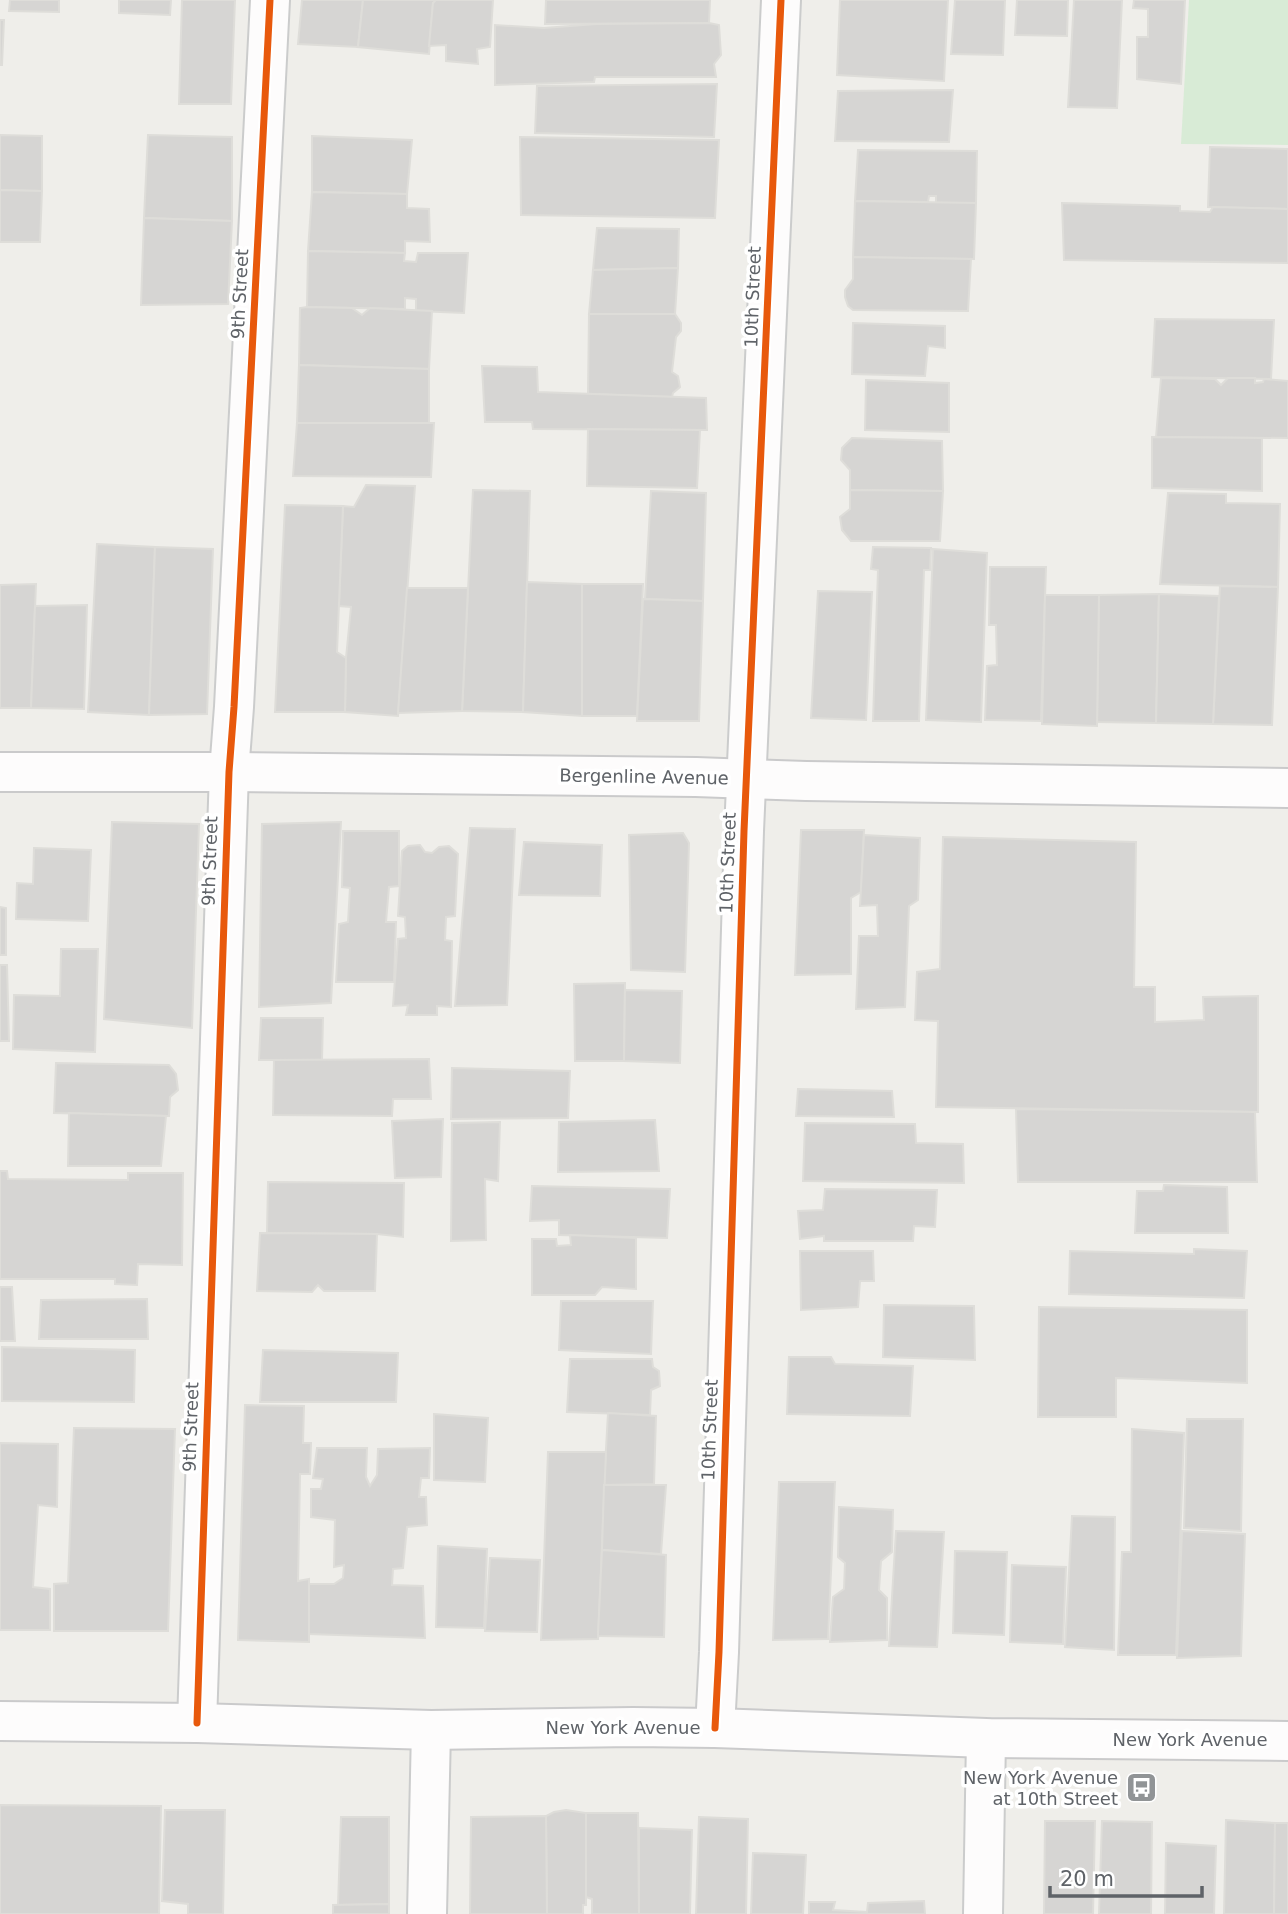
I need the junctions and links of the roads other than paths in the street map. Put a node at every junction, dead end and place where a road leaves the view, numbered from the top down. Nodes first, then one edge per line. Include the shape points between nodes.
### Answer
1 (270, 0) edge
2 (781, 0) edge
3 (0, 772) edge
4 (229, 772) junction
5 (747, 778) junction
6 (1288, 788) edge
7 (0, 1721) edge
8 (197, 1723) junction
9 (715, 1728) junction
10 (430, 1730) junction
11 (986, 1738) junction
12 (1288, 1741) edge
13 (427, 1914) edge
14 (983, 1914) edge

1 - 4 street, 9th Street
2 - 5 street, 10th Street
3 - 4 street, Bergenline Avenue
4 - 5 street, Bergenline Avenue
4 - 8 street, 9th Street
5 - 6 street, Bergenline Avenue
5 - 9 street, 10th Street
7 - 8 street, New York Avenue
8 - 10 street, New York Avenue
9 - 10 street, New York Avenue
9 - 11 street, New York Avenue
10 - 13 street
11 - 12 street, New York Avenue
11 - 14 street

